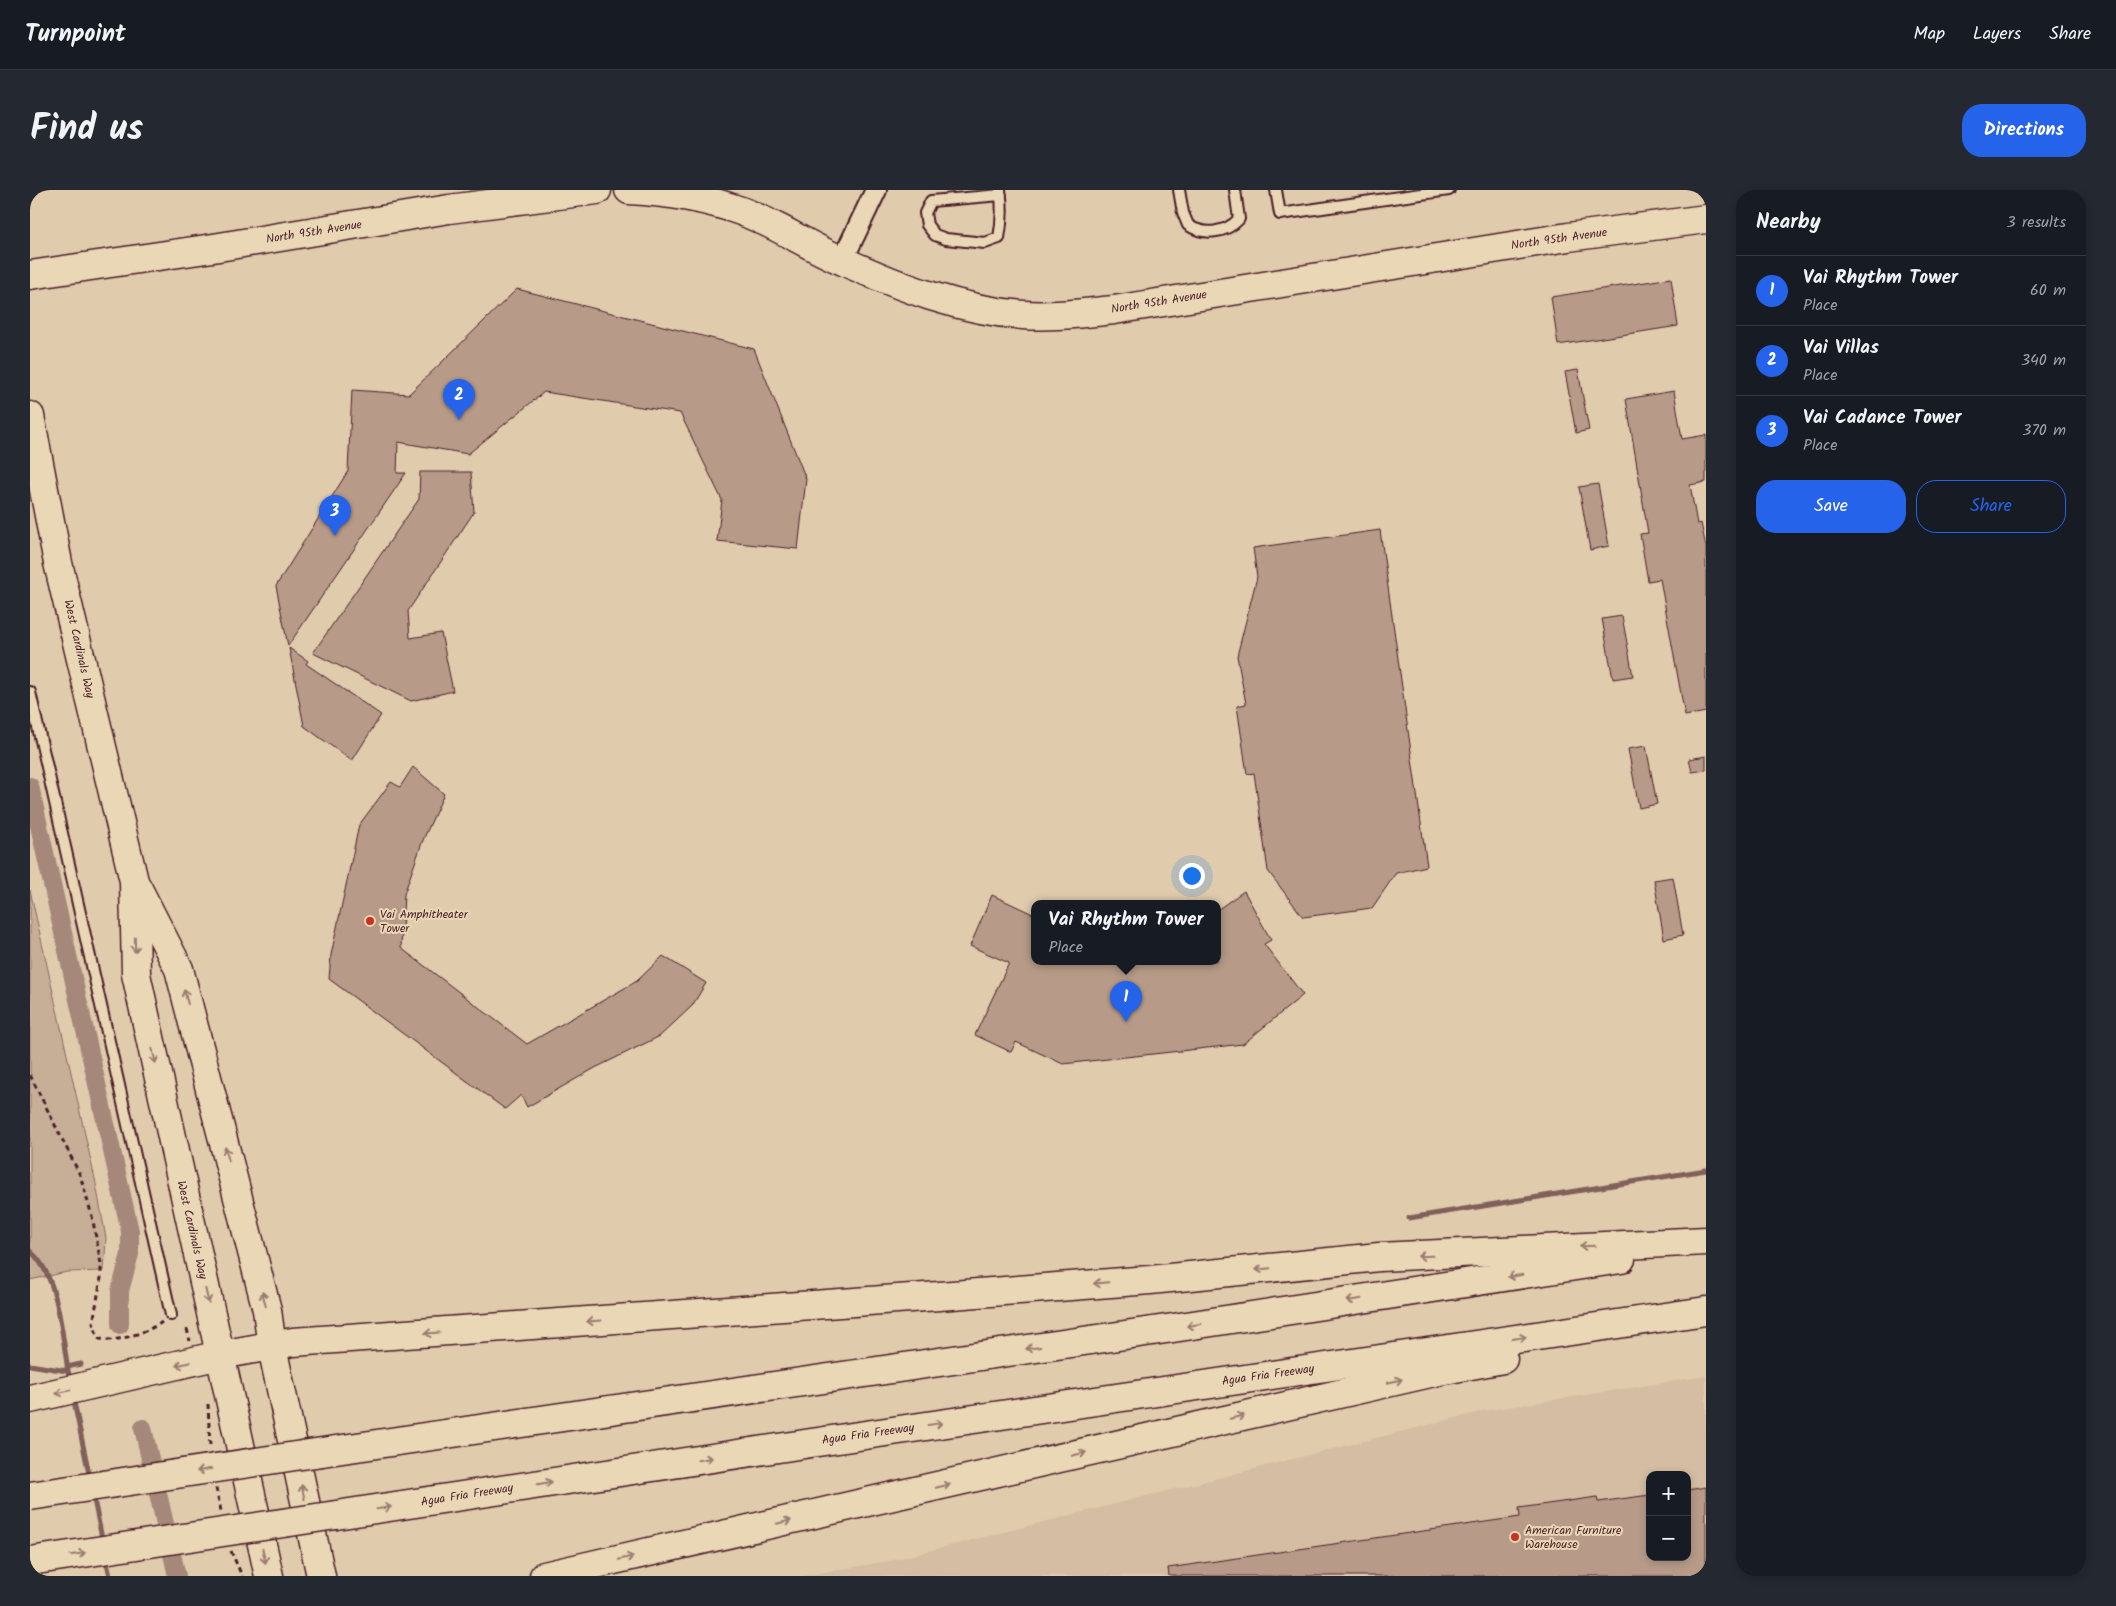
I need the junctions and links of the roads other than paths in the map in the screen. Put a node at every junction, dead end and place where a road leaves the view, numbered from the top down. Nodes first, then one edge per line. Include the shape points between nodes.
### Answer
1 (597, 190) edge
2 (629, 190) edge
3 (876, 190) edge
4 (1179, 190) edge
5 (1235, 190) edge
6 (1276, 190) edge
7 (1449, 190) edge
8 (1001, 193) edge
9 (1706, 219) edge
10 (842, 261) junction
11 (30, 275) edge
12 (30, 416) edge
13 (30, 692) edge
14 (134, 881) junction
15 (1706, 1241) edge
16 (1706, 1246) edge
17 (1706, 1311) edge
18 (171, 1315) dead end
19 (1706, 1317) edge
20 (272, 1347) junction
21 (220, 1355) junction
22 (30, 1399) edge
23 (30, 1496) edge
24 (30, 1561) edge
25 (269, 1576) edge
26 (321, 1576) edge
27 (544, 1576) edge

1 - 11 main road, North 95th Avenue via 449,209
2 - 10 main road, North 95th Avenue via 688,197 741,211
3 - 10 street
4 - 5 lane via 1188,225 1203,231 1215,231 1234,225 1239,219
6 - 7 lane via 1280,214
8 - 8 lane via 1002,222 998,238 985,243 946,240 935,235 928,225 925,213 932,200
9 - 10 main road, North 95th Avenue via 1558,239 1114,310 1053,315 1023,315 962,305
12 - 14 main road, West Cardinals Way via 58,564
13 - 18 lane
20 -> 14 main road, West Cardinals Way via 267,1310 179,969
14 -> 21 main road, West Cardinals Way via 136,974
15 -> 20 main road via 1379,1258 1150,1280 293,1342
16 -> 23 main road, bridge
24 -> 17 main road, Agua Fria Freeway, bridge
27 -> 19 main road via 1439,1371 1577,1348
20 - 21 main road
26 -> 20 main road
21 -> 22 main road
21 -> 25 main road, West Cardinals Way

